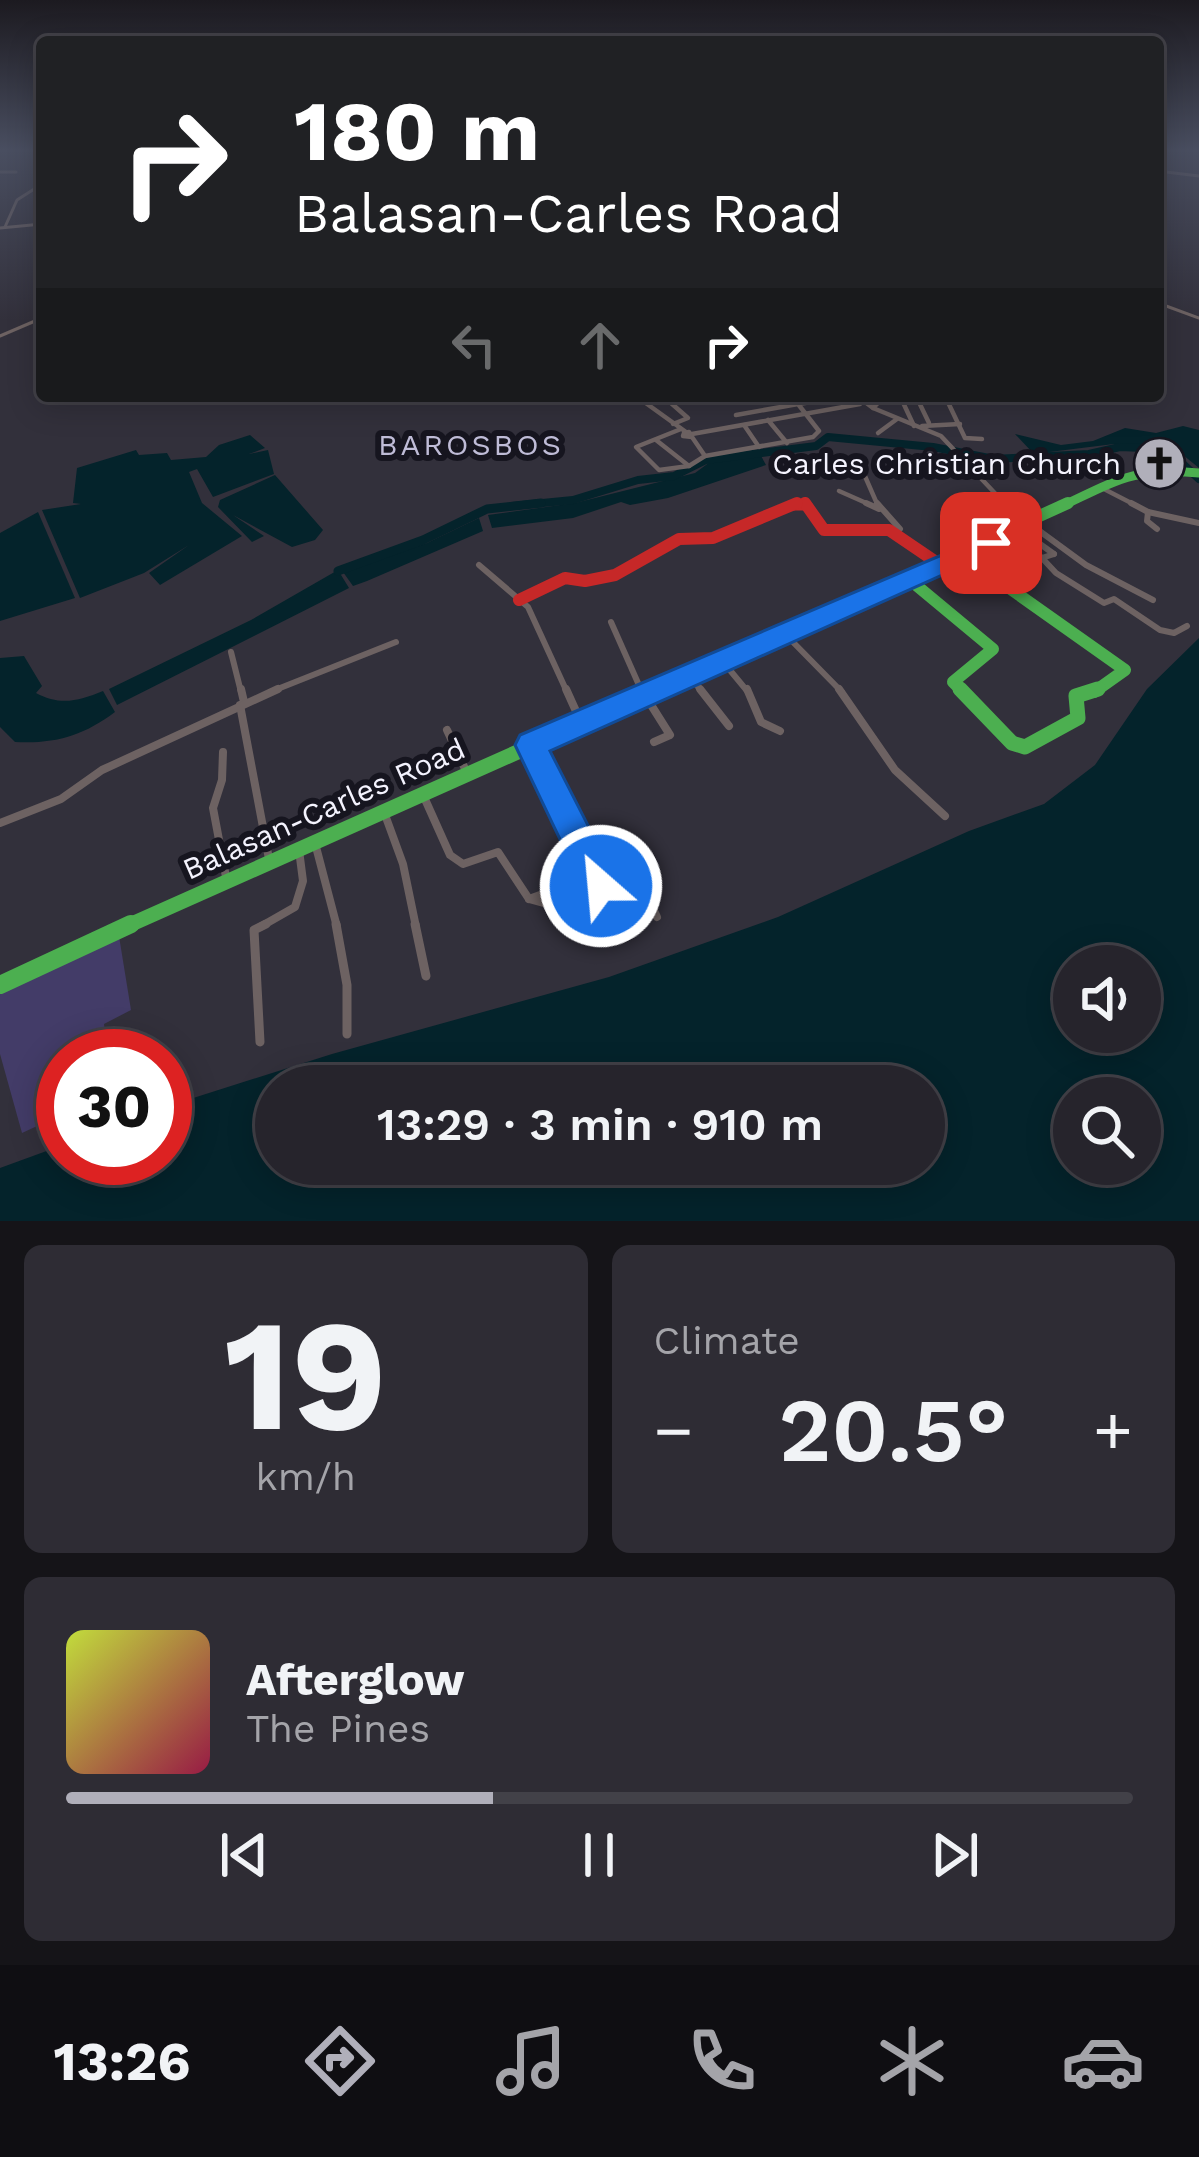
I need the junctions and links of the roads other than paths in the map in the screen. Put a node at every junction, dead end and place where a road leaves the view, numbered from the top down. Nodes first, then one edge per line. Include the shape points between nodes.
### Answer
1 (36, 225) edge
2 (2, 228) edge
3 (1164, 305) edge
4 (1199, 318) edge
5 (36, 321) edge
6 (0, 336) edge
7 (644, 402) edge
8 (671, 402) edge
9 (803, 402) edge
10 (879, 402) edge
11 (903, 402) edge
12 (919, 402) edge
13 (948, 402) edge
14 (798, 404) junction
15 (863, 404) joint
16 (873, 408) junction
17 (805, 413) junction
18 (768, 419) junction
19 (897, 419) junction
20 (929, 423) junction
21 (673, 424) junction
22 (742, 424) junction
23 (960, 424) junction
24 (916, 427) junction
25 (688, 433) junction
26 (878, 433) dead end
27 (656, 440) junction
28 (982, 440) dead end
29 (787, 443) junction
30 (759, 447) junction
31 (705, 456) junction
32 (689, 466) junction
33 (1191, 472) edge
34 (864, 474) dead end
35 (1102, 488) junction
36 (873, 490) junction
37 (839, 491) dead end
38 (850, 495) junction
39 (879, 509) junction
40 (1148, 512) junction
41 (1199, 523) edge
42 (1021, 529) junction
43 (1157, 529) dead end
44 (901, 530) junction
45 (964, 556) junction
46 (1042, 558) junction
47 (479, 565) dead end
48 (942, 566) junction
49 (910, 580) junction
50 (519, 600) junction
51 (1153, 600) dead end
52 (611, 622) dead end
53 (1187, 626) dead end
54 (786, 634) junction
55 (396, 642) dead end
56 (231, 652) dead end
57 (722, 662) junction
58 (689, 676) junction
59 (644, 696) junction
60 (242, 703) junction
61 (581, 723) junction
62 (729, 726) dead end
63 (447, 730) dead end
64 (780, 731) dead end
65 (654, 742) dead end
66 (531, 745) junction
67 (223, 752) dead end
68 (466, 773) junction
69 (422, 793) junction
70 (383, 809) junction
71 (945, 816) dead end
72 (0, 823) edge
73 (314, 839) junction
74 (579, 842) junction
75 (298, 846) junction
76 (269, 859) junction
77 (226, 877) junction
78 (601, 886) dead end
79 (529, 899) dead end
80 (657, 917) dead end
81 (427, 976) dead end
82 (0, 985) edge
83 (347, 1034) dead end
84 (260, 1042) dead end

1 - 2 street
3 - 4 street
5 - 6 street
7 - 21 street
8 - 21 street via 688,418
9 - 14 street
10 - 16 street
11 - 24 street
12 - 20 street
13 - 23 street
14 - 17 street
14 - 22 street via 735,413
15 - 16 street
15 - 17 street
16 - 19 street
17 - 18 street
17 - 29 street via 819,430
18 - 22 street
18 - 29 street
19 - 24 street
19 - 26 street
20 - 23 street
20 - 24 street
21 - 25 street
22 - 25 street
22 - 30 street
23 - 28 street via 965,438
24 - 42 street via 941,436
25 - 27 street
25 - 31 street
27 - 32 street
27 - 32 street via 636,447 651,467 666,475
29 - 30 street
30 - 31 street
31 - 32 street
33 - 35 main road, Balasan-Carles Road via 1144,470
34 - 36 street
35 - 40 street
35 - 42 main road, Balasan-Carles Road
36 - 38 street
36 - 39 street
37 - 38 street
38 - 39 street
39 - 44 street
40 - 41 street
40 - 43 street
42 - 45 main road, Balasan-Carles Road
42 - 46 street
42 - 46 street via 1054,554
42 - 51 street
44 - 48 main road
44 - 50 main road via 824,530 798,503 713,538 679,539 615,574 565,578
45 - 48 main road, Balasan-Carles Road
45 - 49 main road via 1125,670 1076,695 1078,718 1025,747 953,682 993,649
46 - 53 street via 1104,603 1114,599 1160,630
47 - 50 street
48 - 49 main road, Balasan-Carles Road
49 - 54 main road, Balasan-Carles Road
50 - 61 street
52 - 59 street
54 - 57 main road, Balasan-Carles Road
54 - 71 street via 858,713 913,792
55 - 60 street
56 - 60 street
57 - 58 main road, Balasan-Carles Road
57 - 64 street via 746,687 761,722
58 - 59 main road, Balasan-Carles Road
58 - 62 street
59 - 61 main road, Balasan-Carles Road
59 - 65 street via 670,736
60 - 72 street
60 - 76 street
61 - 66 main road, Balasan-Carles Road
63 - 68 street
66 - 68 main road, Balasan-Carles Road
66 - 74 street
67 - 77 street via 213,808
68 - 69 main road, Balasan-Carles Road
69 - 70 main road, Balasan-Carles Road
69 - 79 street via 450,855 464,864 498,852
70 - 73 main road, Balasan-Carles Road
70 - 81 street
73 - 75 main road, Balasan-Carles Road
73 - 83 street via 338,920
74 - 78 street
74 - 80 street via 644,890
75 - 76 main road, Balasan-Carles Road
75 - 84 street via 303,881 295,908 254,930
76 - 77 main road, Balasan-Carles Road
77 - 82 main road, Balasan-Carles Road

